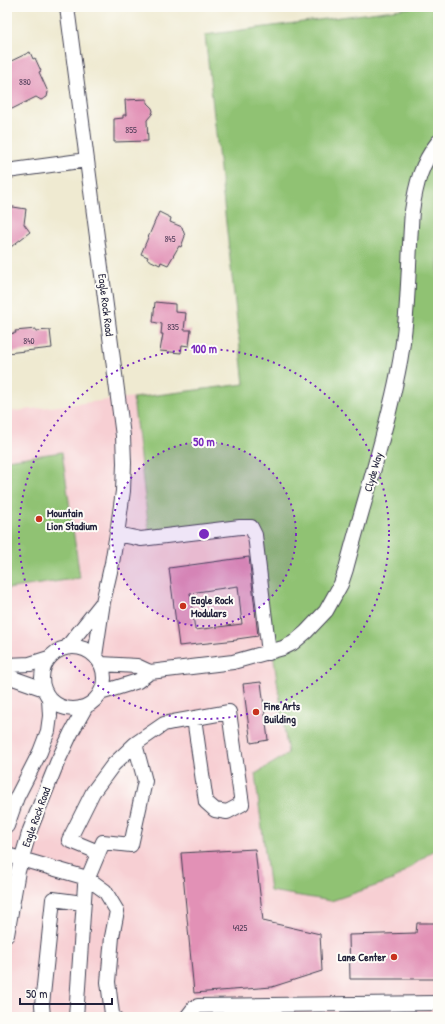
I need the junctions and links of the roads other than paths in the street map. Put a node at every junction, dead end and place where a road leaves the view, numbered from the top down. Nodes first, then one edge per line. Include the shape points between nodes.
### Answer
1 (67, 7) edge
2 (438, 142) edge
3 (87, 160) junction
4 (7, 171) edge
5 (117, 534) junction
6 (103, 602) junction
7 (67, 648) junction
8 (269, 653) junction
9 (49, 658) junction
10 (98, 660) junction
11 (7, 664) edge
12 (150, 672) junction
13 (7, 676) edge
14 (46, 693) junction
15 (100, 693) junction
16 (86, 706) junction
17 (194, 718) junction
18 (135, 744) junction
19 (7, 826) edge
20 (98, 852) junction
21 (7, 855) edge
22 (21, 859) junction
23 (87, 878) junction
24 (83, 903) junction
25 (7, 935) edge
26 (438, 1002) edge
27 (337, 1010) edge
28 (212, 1011) edge
29 (43, 1017) edge
30 (76, 1017) edge
31 (114, 1017) edge
32 (187, 1017) edge

1 - 3 street, Eagle Rock Road
2 - 8 street, Clyde Way via 422,168 415,188 406,311 398,370 346,569 333,600 319,619 293,643
3 - 4 street
3 - 5 street, Eagle Rock Road via 123,436 123,491
5 - 6 street, Eagle Rock Road
5 - 8 street via 141,539 251,527 255,535
6 - 7 street, Eagle Rock Road
6 - 10 street, Eagle Rock Road
7 - 9 street, Eagle Rock Road via 57,651
7 - 10 street via 87,650
8 - 12 street, Clyde Way via 233,662
9 - 11 street via 30,664
9 - 14 street, Eagle Rock Road via 42,678
10 - 12 street via 137,666
10 - 15 street, Eagle Rock Road via 104,674 104,684
12 - 15 street via 138,681
13 - 14 street
14 - 16 street via 57,705 67,709
14 - 19 street, Eagle Rock Road via 50,716 48,731 17,797
15 - 16 street, Eagle Rock Road
16 - 22 street, Eagle Rock Road via 57,763
17 - 17 street via 229,712 242,804 227,812 215,810 206,802
17 - 18 street via 164,724
18 - 20 street via 145,781 131,845 102,842
18 - 20 street via 113,765 93,792 69,840
20 - 23 street
21 - 22 street
22 - 23 street
22 - 25 street, Eagle Rock Road
23 - 24 street
23 - 31 street via 105,891 117,911 108,982
24 - 29 street via 53,899 42,1005
24 - 30 street
26 - 27 street
27 - 28 street
28 - 32 street via 194,1008

